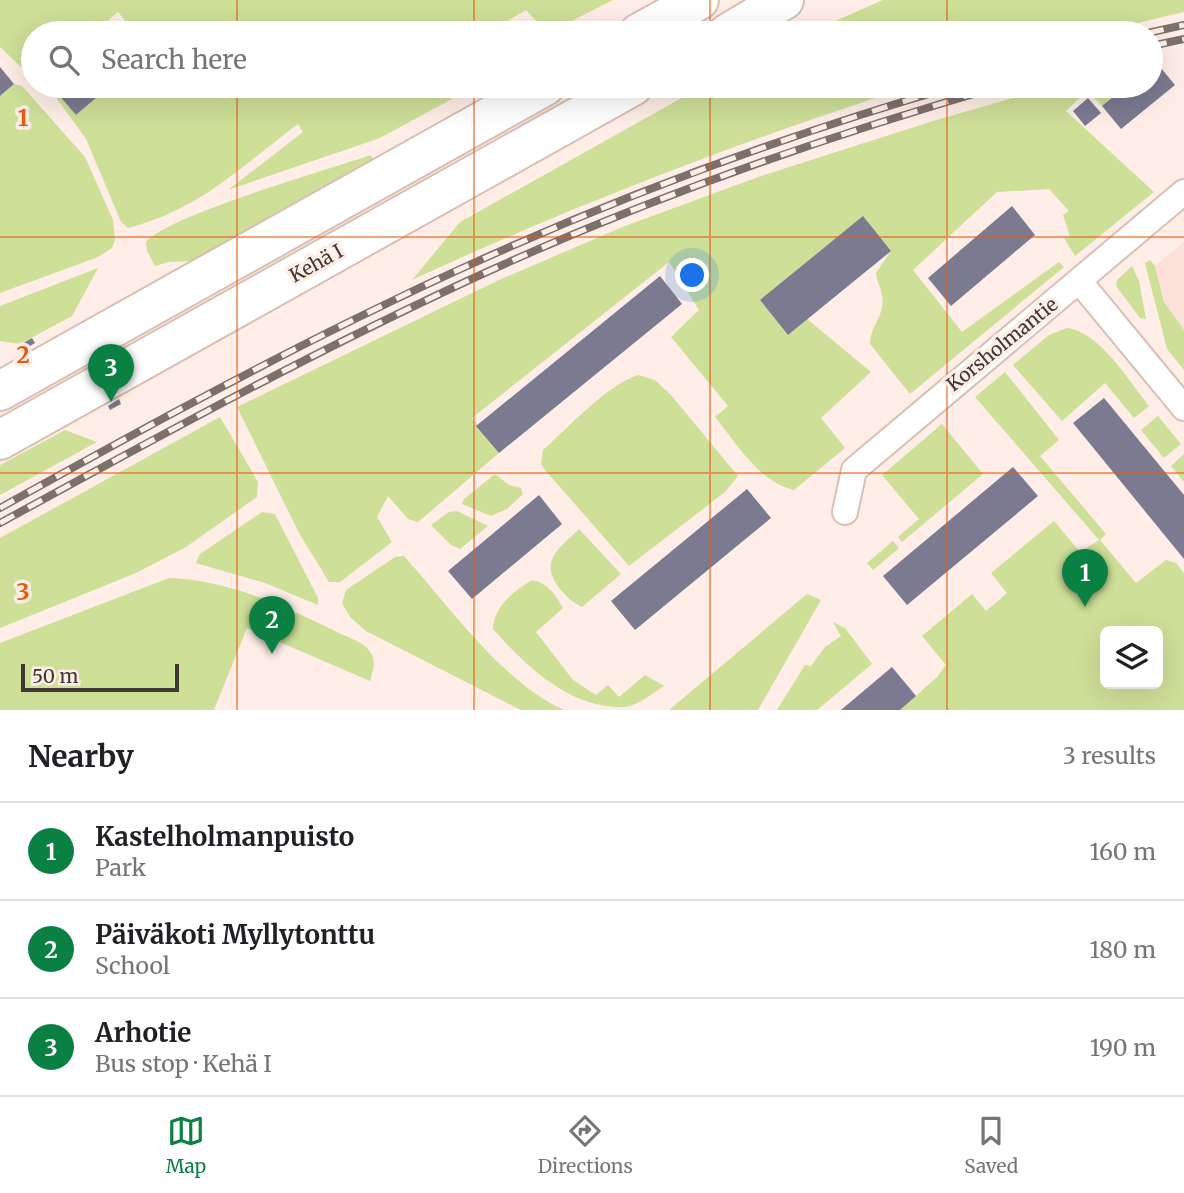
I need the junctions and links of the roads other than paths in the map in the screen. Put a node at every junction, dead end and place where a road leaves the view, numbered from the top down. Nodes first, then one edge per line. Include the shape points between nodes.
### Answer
1 (699, 0) edge
2 (784, 0) edge
3 (661, 21) edge
4 (748, 21) edge
5 (524, 98) edge
6 (612, 98) edge
7 (1184, 192) edge
8 (1080, 282) junction
9 (0, 391) edge
10 (1184, 408) edge
11 (0, 440) edge
12 (845, 512) dead end

1 - 3 highway
2 - 4 highway
5 - 9 highway
6 - 11 highway, Kehä I
7 - 8 street, Korsholmantie
8 - 10 street
8 - 12 street, Korsholmantie via 855,470

